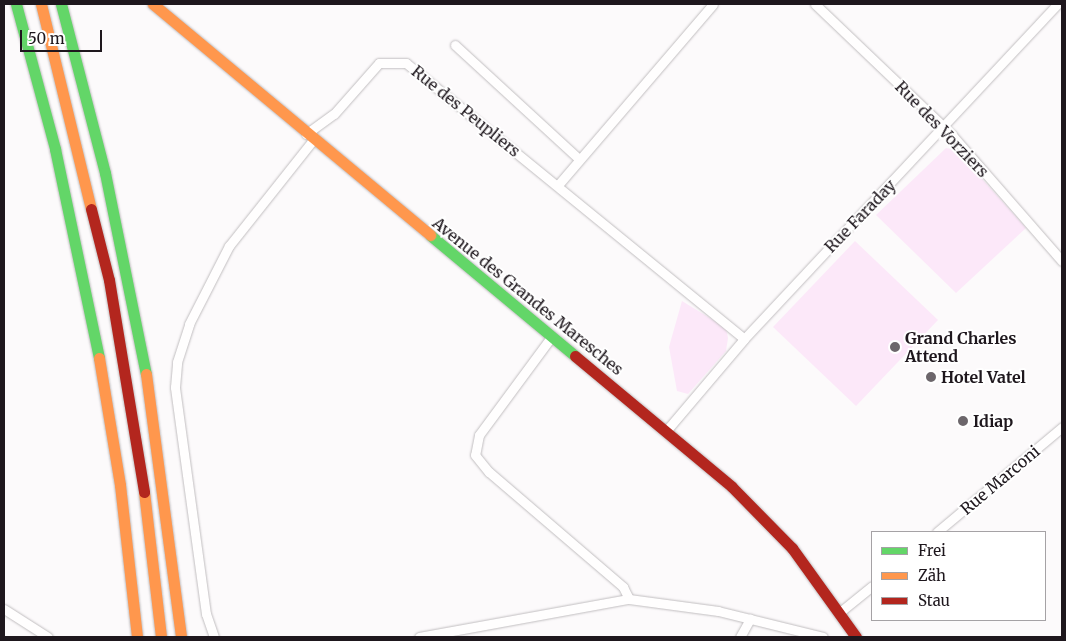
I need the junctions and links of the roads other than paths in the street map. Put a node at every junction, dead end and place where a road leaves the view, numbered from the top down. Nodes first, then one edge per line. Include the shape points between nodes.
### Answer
1 (15, 4) edge
2 (40, 4) edge
3 (61, 4) edge
4 (154, 4) edge
5 (714, 4) edge
6 (816, 4) edge
7 (1056, 4) edge
8 (456, 45) dead end
9 (944, 128) junction
10 (309, 137) junction
11 (580, 160) junction
12 (558, 185) junction
13 (1062, 261) edge
14 (552, 336) junction
15 (744, 338) junction
16 (1061, 430) edge
17 (666, 431) junction
18 (938, 531) edge
19 (871, 587) edge
20 (629, 599) junction
21 (4, 608) edge
22 (840, 612) junction
23 (750, 618) junction
24 (48, 637) edge
25 (137, 637) edge
26 (161, 637) edge
27 (180, 637) edge
28 (214, 637) edge
29 (419, 637) edge
30 (740, 637) edge
31 (823, 637) edge
32 (854, 637) edge

1 - 25 main road via 90,309 121,493
2 - 26 main road via 109,280 142,471
3 - 27 main road via 105,173 133,304 158,449
4 - 10 main road, Avenue des Grandes Maresches
5 - 11 street
6 - 9 street, Rue des Vorziers
7 - 9 street, Rue Faraday
8 - 11 street
9 - 13 street, Rue des Vorziers
9 - 15 street, Rue Faraday
10 - 12 street, Rue des Peupliers via 334,114 377,64 400,60 441,88
10 - 14 main road, Avenue des Grandes Maresches
10 - 28 street, Rue des Peupliers via 229,246 189,324 177,362 175,387 206,614
11 - 12 street
12 - 15 street, Rue des Peupliers
14 - 17 main road, Avenue des Grandes Maresches
14 - 20 street via 479,435 475,455 488,472 623,587
15 - 17 street, Rue Faraday
16 - 18 street, Rue Marconi
17 - 22 main road, Avenue des Grandes Maresches via 769,524
19 - 22 street
20 - 23 street
20 - 29 street
21 - 24 street
22 - 32 main road, Avenue des Grandes Maresches
23 - 30 street
23 - 31 street

